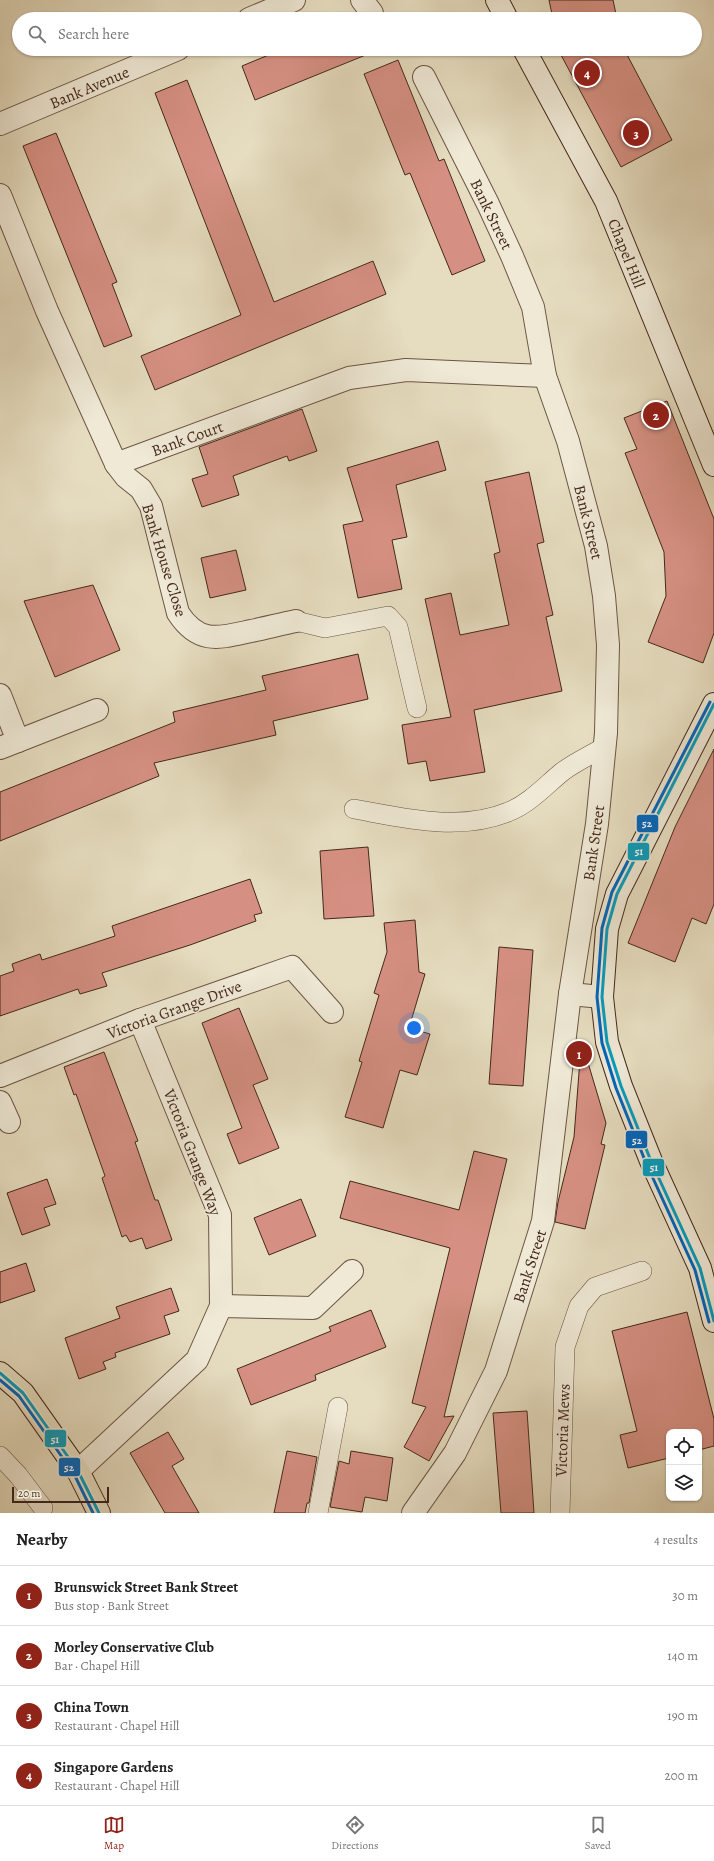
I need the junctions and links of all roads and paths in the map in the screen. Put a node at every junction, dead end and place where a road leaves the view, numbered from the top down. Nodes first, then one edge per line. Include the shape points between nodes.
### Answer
1 (294, 0) edge
2 (497, 0) edge
3 (266, 12) edge
4 (503, 12) edge
5 (161, 56) edge
6 (528, 56) edge
7 (424, 77) dead end
8 (0, 124) edge
9 (0, 195) edge
10 (545, 376) junction
11 (116, 464) junction
12 (714, 464) edge
13 (296, 621) joint
14 (0, 695) edge
15 (714, 704) edge
16 (417, 708) dead end
17 (97, 710) dead end
18 (9, 745) edge
19 (604, 747) junction
20 (354, 809) dead end
21 (570, 994) junction
22 (602, 996) junction
23 (332, 1012) dead end
24 (140, 1020) junction
25 (0, 1076) edge
26 (0, 1102) edge
27 (9, 1122) dead end
28 (352, 1271) dead end
29 (642, 1271) dead end
30 (221, 1306) junction
31 (714, 1321) edge
32 (0, 1373) edge
33 (338, 1407) dead end
34 (0, 1456) edge
35 (78, 1471) junction
36 (42, 1508) dead end
37 (99, 1513) edge
38 (318, 1513) edge
39 (413, 1513) edge
40 (560, 1513) edge

1 - 3 street
2 - 4 street
5 - 8 street, Bank Avenue
6 - 12 street, Chapel Hill via 606,201
7 - 10 street, Bank Street via 488,204 533,307
9 - 11 street via 47,311
10 - 11 street, Bank Court via 406,370 349,378
10 - 19 street, Bank Street via 568,441 598,553 608,645
11 - 13 street, Bank House Close via 126,477 141,489 150,506 178,613 186,625 201,635 220,638
13 - 16 lane via 325,628 388,616 398,627
14 - 18 street
15 - 22 street via 617,894 607,928
17 - 18 street
19 - 20 lane via 564,771 536,795 502,814 477,820 435,822
19 - 21 street, Bank Street via 597,824
21 - 22 street
21 - 39 street, Bank Street via 543,1221 496,1371 455,1453
22 - 31 street via 607,1042 621,1086 651,1161 700,1268
23 - 24 street, Victoria Grange Drive via 292,967
24 - 25 street, Victoria Grange Drive
24 - 30 street, Victoria Grange Way via 220,1215
26 - 27 street
28 - 30 street via 313,1308
29 - 40 lane, Victoria Mews via 595,1287 579,1306 565,1347
30 - 35 street, Victoria Grange Way via 197,1360
32 - 35 main road via 23,1393
33 - 38 lane
34 - 36 lane via 18,1475
35 - 37 main road

